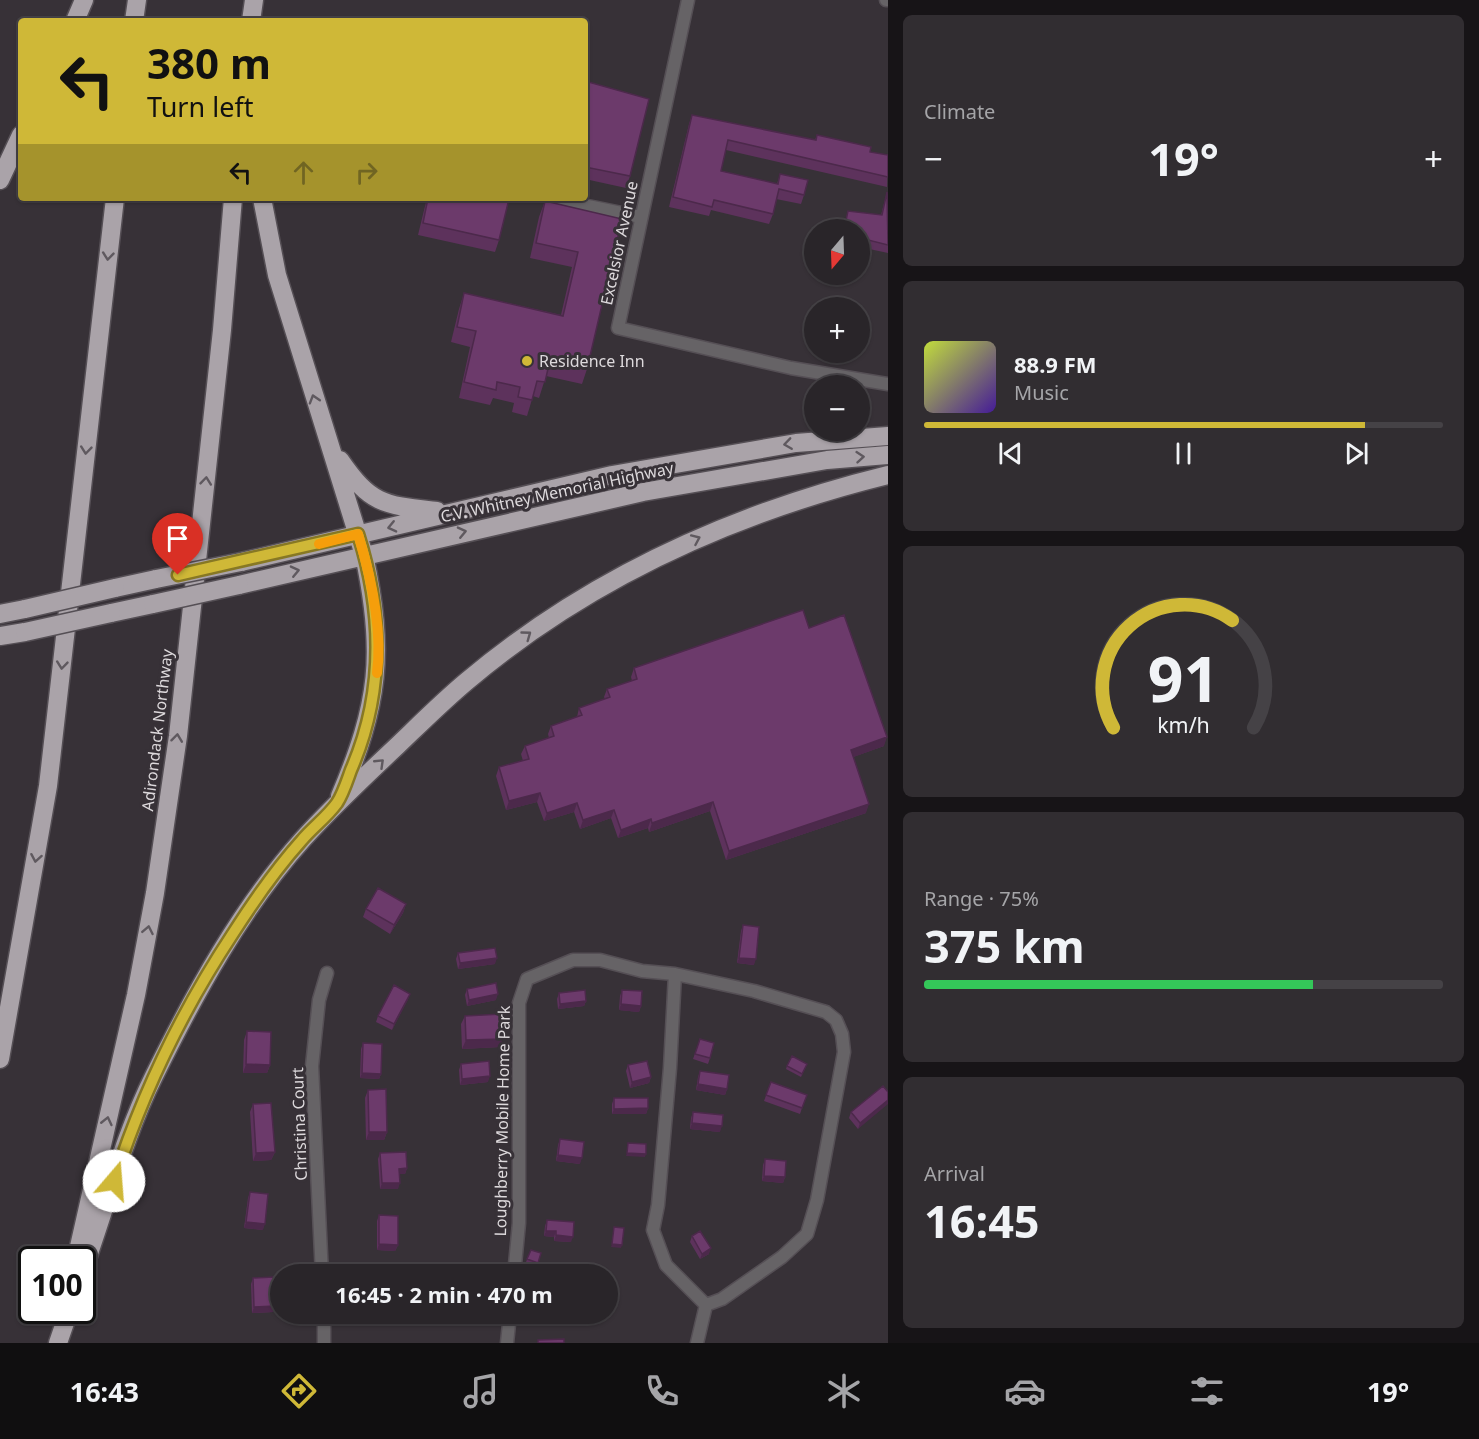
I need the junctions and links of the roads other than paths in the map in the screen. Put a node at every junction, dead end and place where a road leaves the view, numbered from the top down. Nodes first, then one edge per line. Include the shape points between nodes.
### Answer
1 (84, 0) edge
2 (137, 0) edge
3 (256, 0) edge
4 (688, 0) edge
5 (76, 18) edge
6 (134, 18) edge
7 (253, 18) edge
8 (257, 18) edge
9 (18, 141) edge
10 (0, 180) edge
11 (115, 201) edge
12 (233, 201) edge
13 (263, 201) edge
14 (564, 201) edge
15 (642, 217) junction
16 (888, 384) edge
17 (888, 436) edge
18 (327, 440) junction
19 (888, 455) edge
20 (888, 475) edge
21 (450, 513) junction
22 (358, 534) junction
23 (364, 555) junction
24 (0, 614) edge
25 (0, 636) edge
26 (337, 803) junction
27 (327, 973) dead end
28 (675, 974) junction
29 (0, 1059) edge
30 (79, 1246) edge
31 (91, 1246) edge
32 (321, 1264) edge
33 (515, 1264) edge
34 (705, 1305) junction
35 (61, 1324) edge
36 (64, 1324) edge
37 (324, 1324) edge
38 (509, 1324) edge
39 (57, 1343) edge
40 (324, 1343) edge
41 (507, 1343) edge
42 (697, 1343) edge

1 - 5 highway
2 - 6 highway
3 - 7 highway
3 - 8 highway
4 - 15 street, Excelsior Avenue
9 - 10 highway
11 -> 29 highway via 48,786
30 -> 12 highway, Adirondack Northway via 155,893 194,596
18 -> 13 highway via 277,275
14 - 15 street
15 - 16 street, Excelsior Avenue via 618,328 791,368
17 -> 21 highway, C.V. Whitney Memorial Highway via 796,443 707,457
18 - 21 highway via 356,483 382,502
18 - 22 highway
23 -> 19 highway, C.V. Whitney Memorial Highway via 711,479 827,460
26 -> 20 highway via 466,681 542,623 607,583 679,546 753,515
21 -> 22 highway, C.V. Whitney Memorial Highway
22 - 23 highway
22 - 24 highway, C.V. Whitney Memorial Highway, bridge
25 -> 23 highway, C.V. Whitney Memorial Highway, bridge
23 - 26 highway via 372,591 378,668 359,752
26 - 31 highway via 266,885 207,975 141,1104
27 - 32 street, Christina Court via 319,1000 312,1066
28 - 33 street, Loughberry Mobile Home Park via 642,971 600,960 573,960 527,979 519,1003 519,1223
28 - 34 street via 668,1091 653,1230 666,1265
28 - 34 street, Loughberry Mobile Home Park via 815,1007 836,1020 844,1052 817,1200 807,1234 782,1257 722,1299
34 - 42 street
35 - 39 highway
36 - 39 highway
37 - 40 street
38 - 41 street

